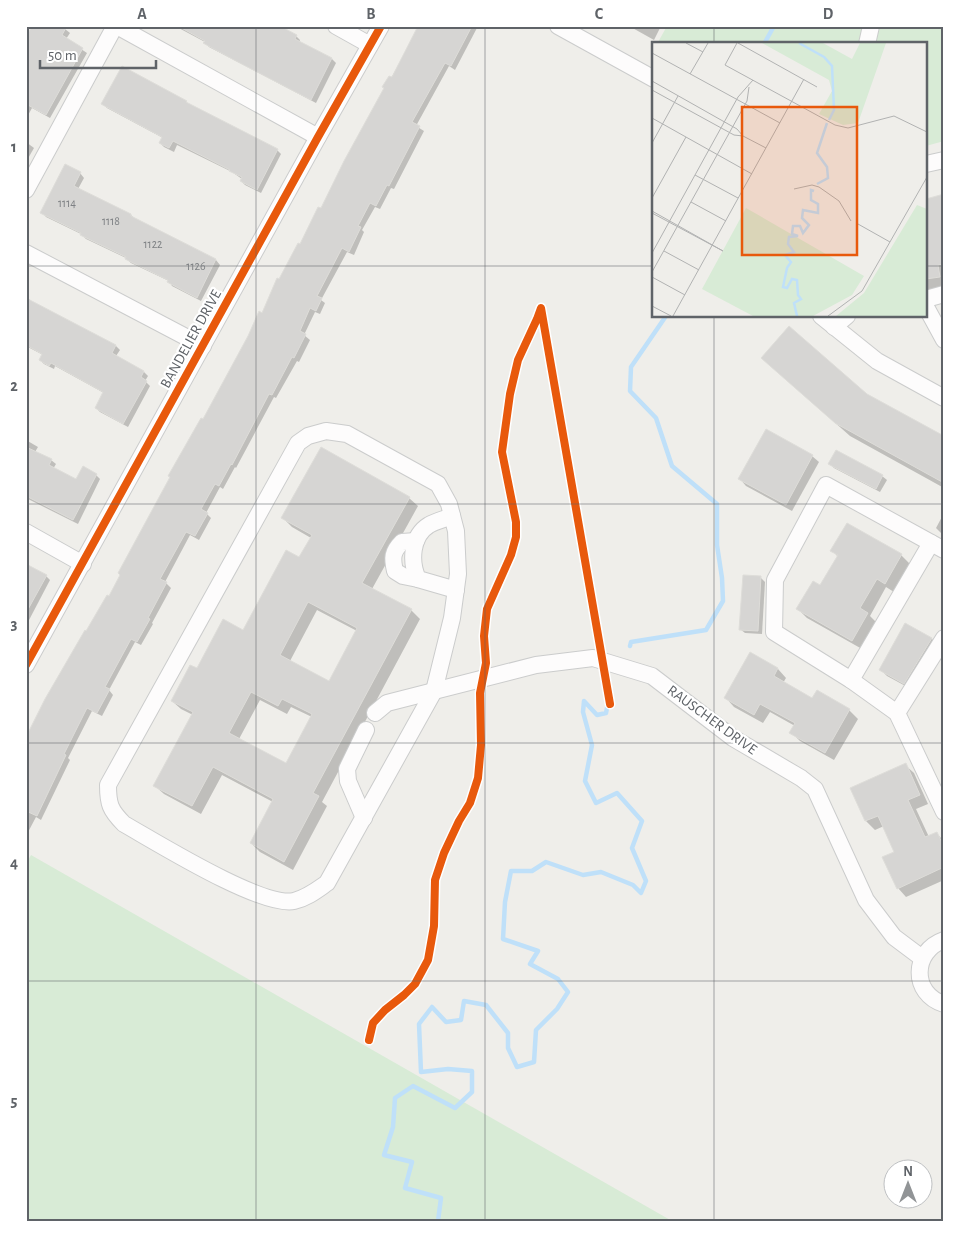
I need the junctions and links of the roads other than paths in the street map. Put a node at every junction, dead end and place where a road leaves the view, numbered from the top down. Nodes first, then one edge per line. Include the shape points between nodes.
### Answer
1 (116, 26) edge
2 (336, 26) edge
3 (381, 26) edge
4 (558, 26) edge
5 (871, 26) edge
6 (867, 42) edge
7 (370, 45) junction
8 (652, 78) edge
9 (318, 137) junction
10 (944, 160) edge
11 (928, 164) edge
12 (26, 190) edge
13 (26, 253) edge
14 (944, 294) edge
15 (928, 298) edge
16 (928, 311) edge
17 (823, 318) edge
18 (845, 318) edge
19 (834, 327) junction
20 (944, 340) edge
21 (203, 346) junction
22 (944, 398) edge
23 (452, 516) junction
24 (26, 532) edge
25 (938, 547) edge
26 (82, 564) junction
27 (456, 590) junction
28 (944, 638) edge
29 (26, 665) edge
30 (851, 680) junction
31 (434, 691) junction
32 (375, 713) dead end
33 (897, 713) junction
34 (366, 730) dead end
35 (944, 812) edge
36 (364, 818) junction
37 (944, 940) edge
38 (922, 958) junction
39 (944, 1004) edge

1 - 9 street
1 - 12 street
2 - 7 street
3 - 7 street, BANDELIER DRIVE
4 - 8 street
5 - 6 street
7 - 9 street, BANDELIER DRIVE
9 - 21 street, BANDELIER DRIVE
10 - 11 street
13 - 21 street
14 - 15 street
16 - 20 street
17 - 19 street
18 - 19 street
19 - 22 street via 877,361
21 - 26 street, BANDELIER DRIVE
23 - 27 street via 456,531
23 - 27 street via 428,526 416,541 413,555 418,579
23 - 36 street via 438,484 347,434 326,430 298,443 108,785 108,802 124,824 243,889 292,902 311,895 327,883
24 - 26 street
25 - 30 street
25 - 30 street via 826,485 775,580 774,632
26 - 29 street, BANDELIER DRIVE
27 - 31 street
28 - 33 street
30 - 33 street
31 - 32 street, RAUSCHER DRIVE via 387,703
31 - 36 street
31 - 38 street, RAUSCHER DRIVE via 536,665 593,658 652,676 733,738 815,789 866,900 894,937
33 - 35 street
34 - 36 street via 346,769
37 - 38 street via 928,949
38 - 39 street via 919,969 924,990

